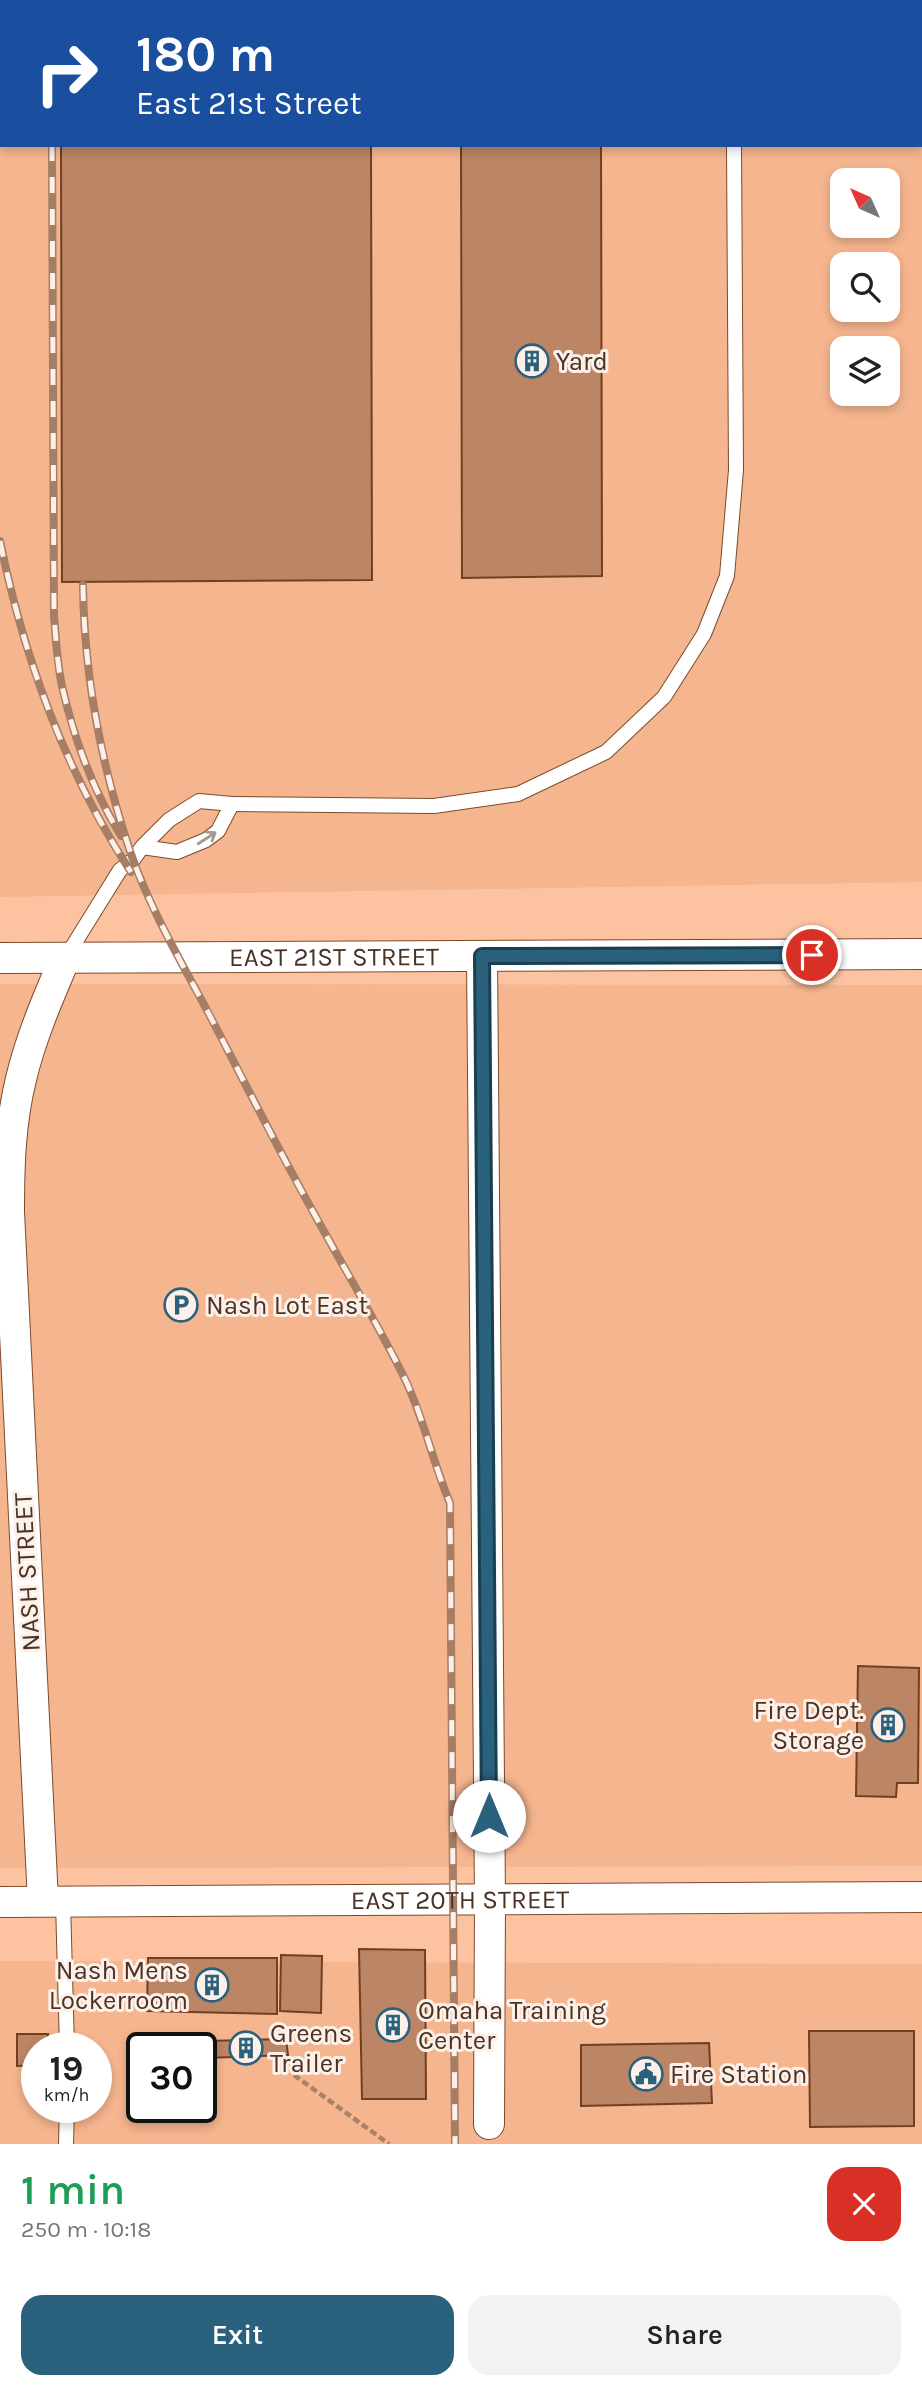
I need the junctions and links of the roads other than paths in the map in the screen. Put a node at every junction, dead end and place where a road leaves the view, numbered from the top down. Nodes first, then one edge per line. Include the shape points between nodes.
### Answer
1 (734, 147) edge
2 (232, 804) junction
3 (142, 847) junction
4 (922, 954) edge
5 (482, 956) junction
6 (0, 958) edge
7 (65, 958) junction
8 (922, 1897) edge
9 (490, 1900) junction
10 (53, 1901) junction
11 (0, 1902) edge
12 (65, 2032) edge
13 (67, 2123) edge
14 (489, 2124) dead end
15 (66, 2144) edge

1 - 2 lane via 736,470 727,576 704,634 664,697 606,752 518,794 434,806
2 - 3 lane via 199,802 169,820
3 -> 2 lane via 177,852 206,841 218,831
3 - 7 lane via 120,870
4 - 5 street, EAST 21ST STREET
5 - 7 street, EAST 21ST STREET
5 - 9 street
6 - 7 street, EAST 21ST STREET
7 - 10 street, NASH STREET via 20,1081 9,1151 10,1240
8 - 9 street, EAST 20TH STREET
9 - 10 street, EAST 20TH STREET
9 - 14 street
10 - 11 street, EAST 20TH STREET
10 - 12 lane
13 - 15 lane

